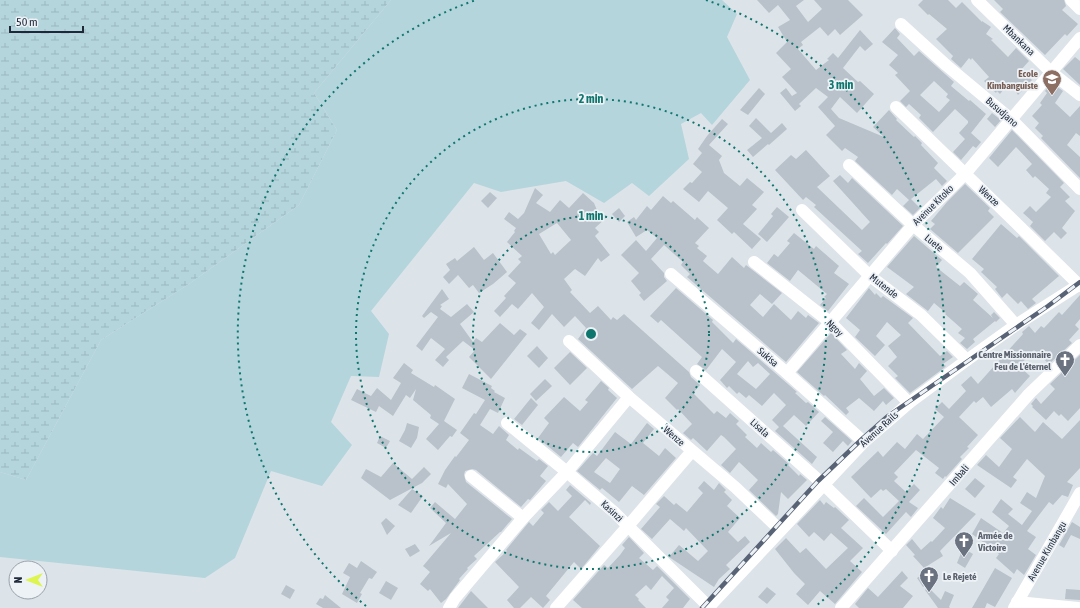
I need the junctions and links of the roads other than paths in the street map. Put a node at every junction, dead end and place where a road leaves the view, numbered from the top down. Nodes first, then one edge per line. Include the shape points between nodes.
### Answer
1 (977, 0) edge
2 (1071, 0) edge
3 (1080, 9) edge
4 (901, 24) dead end
5 (1080, 38) edge
6 (1051, 72) junction
7 (1080, 95) edge
8 (896, 107) dead end
9 (1011, 119) junction
10 (849, 165) dead end
11 (965, 174) junction
12 (1080, 189) edge
13 (802, 210) dead end
14 (913, 225) junction
15 (754, 262) dead end
16 (671, 274) dead end
17 (870, 276) junction
18 (1080, 285) edge
19 (831, 323) junction
20 (1016, 325) junction
21 (569, 341) dead end
22 (1080, 345) edge
23 (967, 360) junction
24 (696, 371) dead end
25 (787, 373) junction
26 (630, 397) junction
27 (909, 403) junction
28 (507, 423) dead end
29 (864, 442) junction
30 (692, 450) junction
31 (567, 472) junction
32 (471, 476) dead end
33 (824, 485) junction
34 (1080, 493) edge
35 (523, 518) junction
36 (628, 526) junction
37 (781, 529) junction
38 (892, 551) junction
39 (1015, 605) edge
40 (708, 607) edge
41 (450, 608) edge
42 (556, 608) edge
43 (841, 608) edge
44 (1078, 608) edge

1 - 6 street, Mbankana
2 - 3 street
4 - 9 street, Busudjano
5 - 6 street, Avenue Kitoko
6 - 7 street, Mbankana
6 - 9 street, Avenue Kitoko
8 - 11 street, Wenze
9 - 11 street, Avenue Kitoko
9 - 12 street, Busudjano
10 - 14 street, Luete
11 - 14 street, Avenue Kitoko
11 - 18 street, Wenze
13 - 17 street, Mutende
14 - 17 street, Avenue Kitoko
14 - 20 street, Luete via 970,273
15 - 19 street, Ngoy
16 - 25 street, Sukisa
17 - 19 street, Avenue Kitoko
17 - 23 street, Mutende via 921,315
18 - 20 street, Avenue Rails
19 - 25 street, Avenue Kitoko
19 - 27 street, Ngoy
20 - 23 street, Avenue Rails
21 - 26 street, Wenze
22 - 38 street, Imbali via 1030,394
23 - 27 street, Avenue Rails
24 - 33 street, Lisala
25 - 29 street, Sukisa
26 - 30 street, Wenze
26 - 31 street
27 - 29 street, Avenue Rails
28 - 31 street, Kasinzi
29 - 33 street, Avenue Rails
30 - 36 street
30 - 37 street, Wenze
31 - 35 street
31 - 36 street, Kasinzi
32 - 35 street
33 - 37 street, Avenue Rails
33 - 38 street, Lisala
34 - 39 street, Avenue Kimbangu
35 - 41 street
36 - 40 street, Kasinzi
36 - 42 street
37 - 40 street, Avenue Rails
38 - 43 street, Imbali
39 - 44 street

